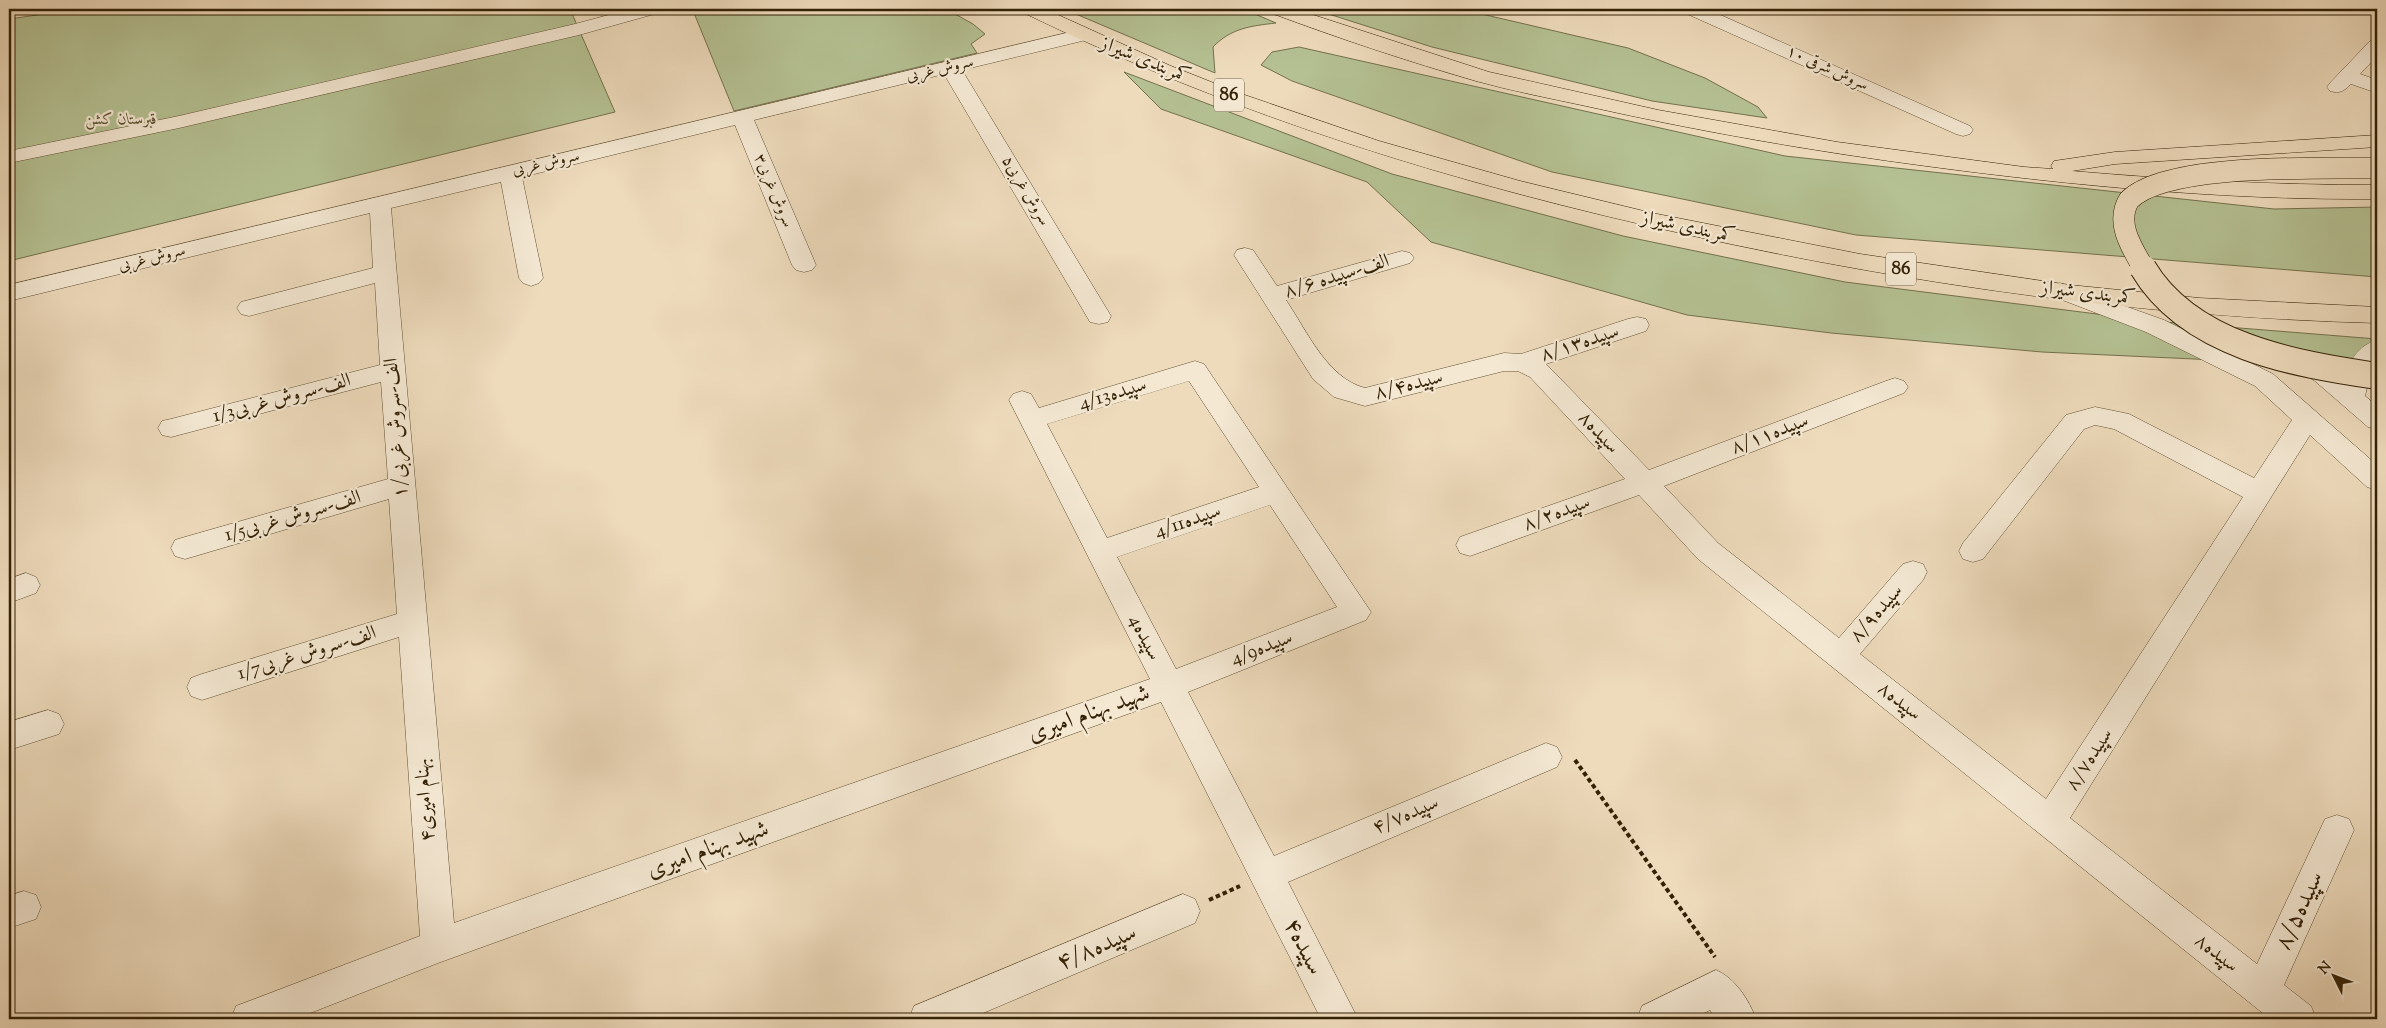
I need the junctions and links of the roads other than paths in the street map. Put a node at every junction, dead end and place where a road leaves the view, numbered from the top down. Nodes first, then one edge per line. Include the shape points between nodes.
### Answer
1 (651, 9) edge
2 (1031, 9) edge
3 (1278, 9) edge
4 (1692, 9) edge
5 (1083, 35) junction
6 (2377, 45) edge
7 (950, 67) junction
8 (2377, 87) edge
9 (742, 117) junction
10 (1963, 130) dead end
11 (2377, 141) edge
12 (9, 157) edge
13 (2377, 168) edge
14 (510, 172) junction
15 (2024, 173) junction
16 (2377, 192) edge
17 (380, 203) junction
18 (1245, 256) dead end
19 (1402, 258) dead end
20 (804, 265) dead end
21 (385, 273) junction
22 (531, 278) dead end
23 (2058, 291) junction
24 (9, 294) edge
25 (1272, 296) junction
26 (248, 308) dead end
27 (2377, 315) edge
28 (1099, 316) dead end
29 (1637, 325) dead end
30 (2377, 348) edge
31 (1522, 363) junction
32 (393, 370) junction
33 (2377, 376) edge
34 (2264, 380) junction
35 (1895, 387) dead end
36 (2352, 399) junction
37 (1027, 410) joint
38 (2307, 418) junction
39 (2377, 420) edge
40 (170, 428) dead end
41 (2377, 480) edge
42 (1644, 483) junction
43 (402, 485) junction
44 (1276, 492) junction
45 (2259, 494) junction
46 (1470, 545) dead end
47 (185, 548) dead end
48 (1972, 551) dead end
49 (1100, 552) junction
50 (1914, 572) dead end
51 (412, 621) junction
52 (415, 653) joint
53 (1841, 656) junction
54 (1168, 686) junction
55 (202, 687) dead end
56 (48, 724) dead end
57 (9, 736) edge
58 (1546, 757) road end
59 (2050, 822) junction
60 (2337, 830) dead end
61 (1266, 875) junction
62 (1183, 911) road end
63 (438, 946) junction
64 (2263, 991) junction
65 (249, 1019) edge
66 (927, 1019) edge
67 (1340, 1019) edge
68 (1655, 1019) edge
69 (1738, 1019) edge
70 (2298, 1019) edge

1 - 12 street via 579,29 179,122
2 - 5 highway, کمربندی شیراز / 86
3 - 15 highway via 1484,77 1658,116 1837,148
4 - 10 street, سروش شرقی ۱۰
5 - 7 street, سروش غربی
5 - 23 highway, کمربندی شیراز / 86 via 1275,113 1434,165 1525,190 1652,221 1865,264
6 - 8 street via 2343,81
7 - 9 street, سروش غربی
7 - 28 street, سروش غربی۵
9 - 14 street, سروش غربی
9 - 20 street, سروش غربی۳
11 - 15 highway via 2115,158
13 - 33 highway, bridge via 2274,170 2185,178 2158,183 2134,195 2122,213 2125,233 2140,262 2162,295 2189,319 2278,356 2335,371
14 - 17 street, سروش غربی
14 - 22 street
15 - 16 highway via 2169,186
17 - 21 street, ۱/الف-سروش غربی
17 - 24 street, سروش غربی
18 - 25 street, سپیده۸/۴
19 - 25 street, ۸/۶ الف-سپیده
21 - 26 street
21 - 32 street, ۱/الف-سروش غربی
23 - 27 highway, کمربندی شیراز / 86 via 2144,301
23 - 34 street via 2155,326
25 - 31 street, سپیده۸/۴ via 1322,373 1343,391 1365,397 1504,362
29 - 31 street, سپیده۸/۱۳
30 - 36 street via 2368,353 2355,378
31 - 42 street, سپیده۸ via 1539,370
32 - 40 street, 1/3الف-سروش غربی
32 - 43 street, ۱/الف-سروش غربی
34 - 36 street via 2257,365 2270,356 2292,357 2310,364
34 - 38 street
35 - 42 street, سپیده۸/۱۱
36 - 39 street
37 - 44 street, 4/13سپیده via 1195,370
37 - 49 street, 4سپیده
38 - 41 street
38 - 45 street, سپیده۸/۷
42 - 46 street, سپیده۸/۲
42 - 53 street, سپیده۸ via 1708,551
43 - 47 street, 1/5الف-سروش غربی
43 - 51 street, ۱/الف-سروش غربی
44 - 49 street, 4/11سپیده
44 - 54 street, 4/9سپیده via 1356,612
45 - 48 street via 2120,420 2095,416 2075,422
45 - 59 street, سپیده۸/۷
49 - 54 street, 4سپیده
50 - 53 street, سپیده۸/۹
51 - 52 street, ۱/الف-سروش غربی
51 - 55 street, 1/7الف-سروش غربی
52 - 63 street, بهنام امیری۴
53 - 59 street, سپیده۸
54 - 61 street, 4سپیده
54 - 63 street, شهید بهنام امیری
56 - 57 street
58 - 61 street, سپیده۴/۷
59 - 64 street, سپیده۸
60 - 64 street, سپیده۸/۵
61 - 67 street, سپیده۴
62 - 66 street, سپیده۴/۸
63 - 65 street, شهید بهنام امیری
64 - 70 street, سپیده۸
68 - 69 street via 1716,988

